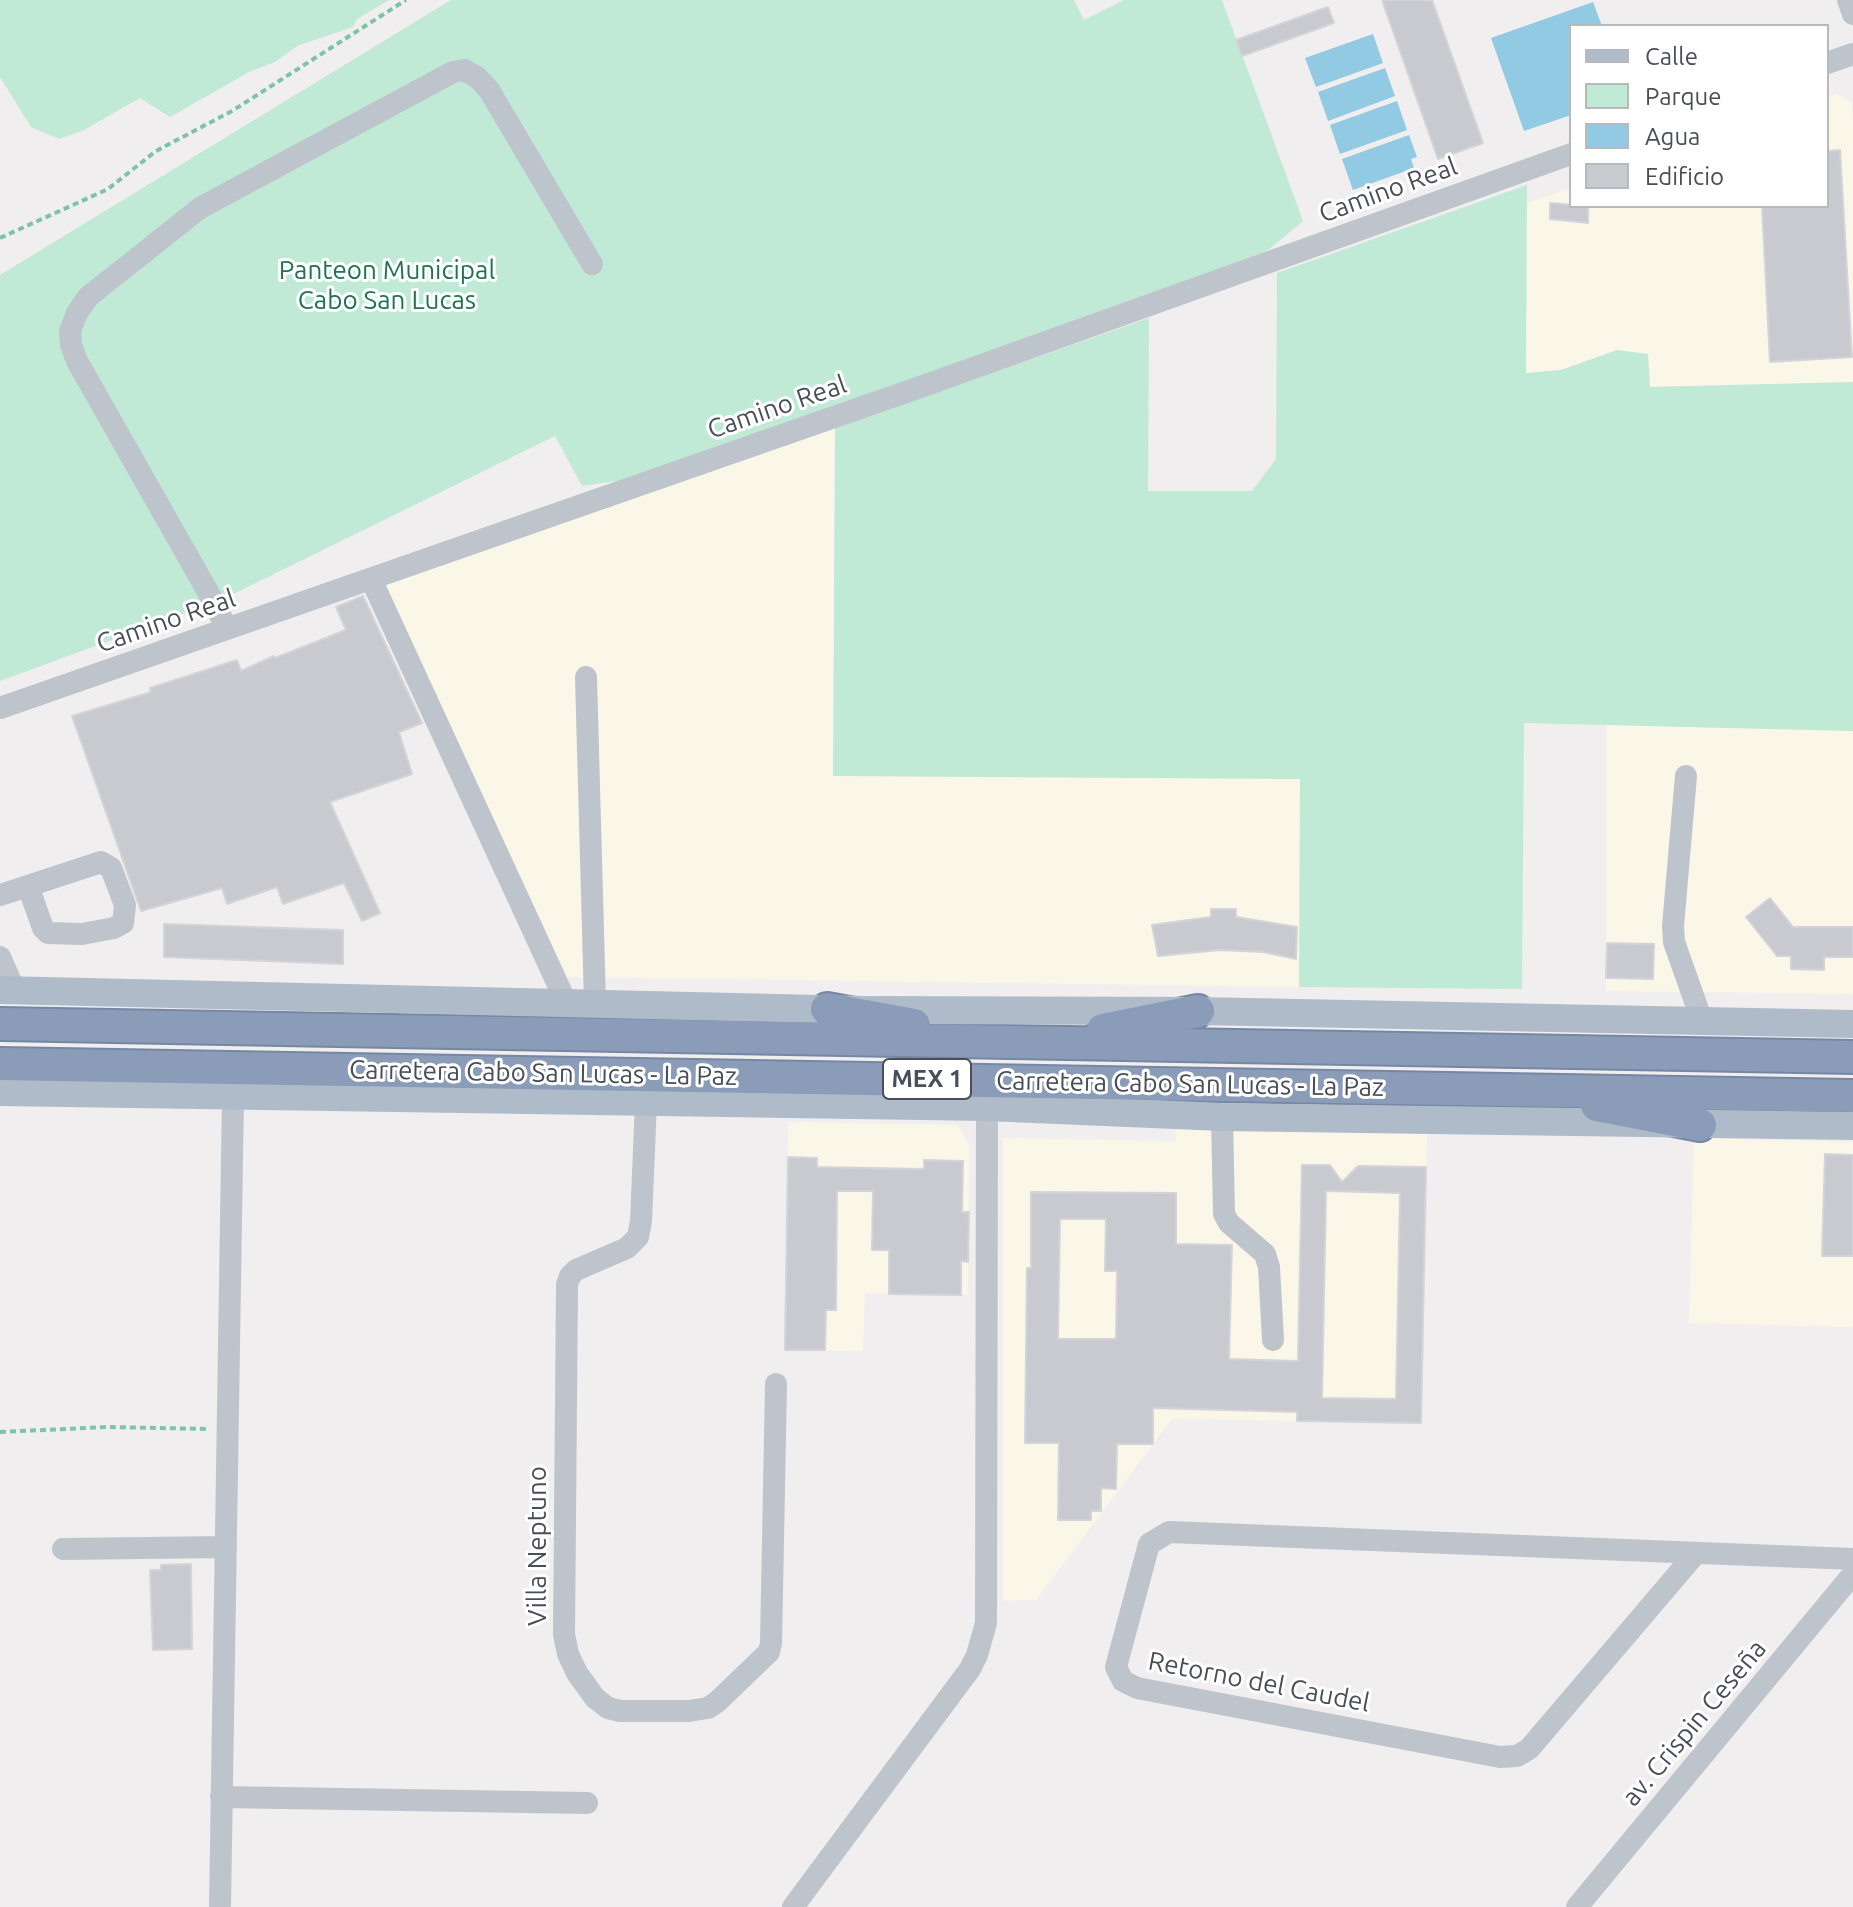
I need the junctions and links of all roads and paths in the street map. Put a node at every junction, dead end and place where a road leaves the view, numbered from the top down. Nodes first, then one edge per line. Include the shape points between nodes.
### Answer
1 (406, 0) edge
2 (1848, 0) edge
3 (1853, 14) edge
4 (1853, 54) edge
5 (1829, 62) edge
6 (1569, 155) edge
7 (0, 238) edge
8 (592, 264) dead end
9 (371, 579) junction
10 (227, 629) junction
11 (586, 677) dead end
12 (0, 708) edge
13 (1686, 776) dead end
14 (28, 886) dead end
15 (0, 895) edge
16 (0, 957) edge
17 (8, 990) edge
18 (566, 1002) junction
19 (595, 1003) junction
20 (827, 1009) junction
21 (1198, 1011) junction
22 (1702, 1021) junction
23 (0, 1024) edge
24 (1853, 1024) edge
25 (1000, 1042) junction
26 (1040, 1043) junction
27 (1853, 1057) edge
28 (0, 1064) edge
29 (1511, 1089) junction
30 (0, 1092) edge
31 (233, 1096) junction
32 (1853, 1096) edge
33 (646, 1102) junction
34 (987, 1107) junction
35 (1222, 1117) junction
36 (1700, 1125) junction
37 (1853, 1126) edge
38 (1273, 1340) dead end
39 (776, 1384) dead end
40 (228, 1429) junction
41 (0, 1432) edge
42 (226, 1547) junction
43 (63, 1549) dead end
44 (1696, 1553) junction
45 (1853, 1559) edge
46 (1853, 1574) edge
47 (221, 1797) junction
48 (587, 1803) dead end
49 (220, 1907) edge
50 (793, 1907) edge
51 (1577, 1907) edge

1 - 7 path via 232,111 156,151 108,189
2 - 3 street
4 - 5 street
6 - 9 street, Camino Real
8 - 10 street via 489,90 464,70 200,208 88,297 70,331 77,361
9 - 10 street, Camino Real
9 - 18 street
10 - 12 street, Camino Real
11 - 19 street
13 - 22 street via 1674,942
14 - 15 street
16 - 17 street
17 - 18 main road
18 - 19 main road
19 - 20 main road
20 - 21 main road
20 - 25 highway
21 - 22 main road
21 - 26 highway
22 - 24 main road
23 - 25 highway, Carretera Cabo San Lucas - La Paz / MEX 1
25 - 26 highway, Carretera Cabo San Lucas - La Paz / MEX 1
26 - 27 highway, Carretera Cabo San Lucas - La Paz / MEX 1
28 - 29 highway, Carretera Cabo San Lucas - La Paz / MEX 1
29 - 32 highway, Carretera Cabo San Lucas - La Paz / MEX 1
29 - 36 highway
30 - 31 main road
31 - 33 main road
31 - 40 street
33 - 34 main road
33 - 39 street, Villa Neptuno via 638,1237 627,1248 576,1270 567,1285 564,1634 572,1664 608,1708 708,1708 769,1652
34 - 35 main road
34 - 50 street via 986,1623 961,1683
35 - 36 main road
35 - 38 street via 1224,1214 1265,1254
36 - 37 main road
40 - 41 path
40 - 42 street
42 - 43 street
42 - 47 street
44 - 44 street, Retorno del Caudel via 1169,1532 1149,1544 1116,1667 1123,1681 1137,1688 1517,1756 1529,1749
44 - 45 street, Retorno del Caudel
46 - 51 street, av. Crispin Ceseña
47 - 48 street
47 - 49 street

